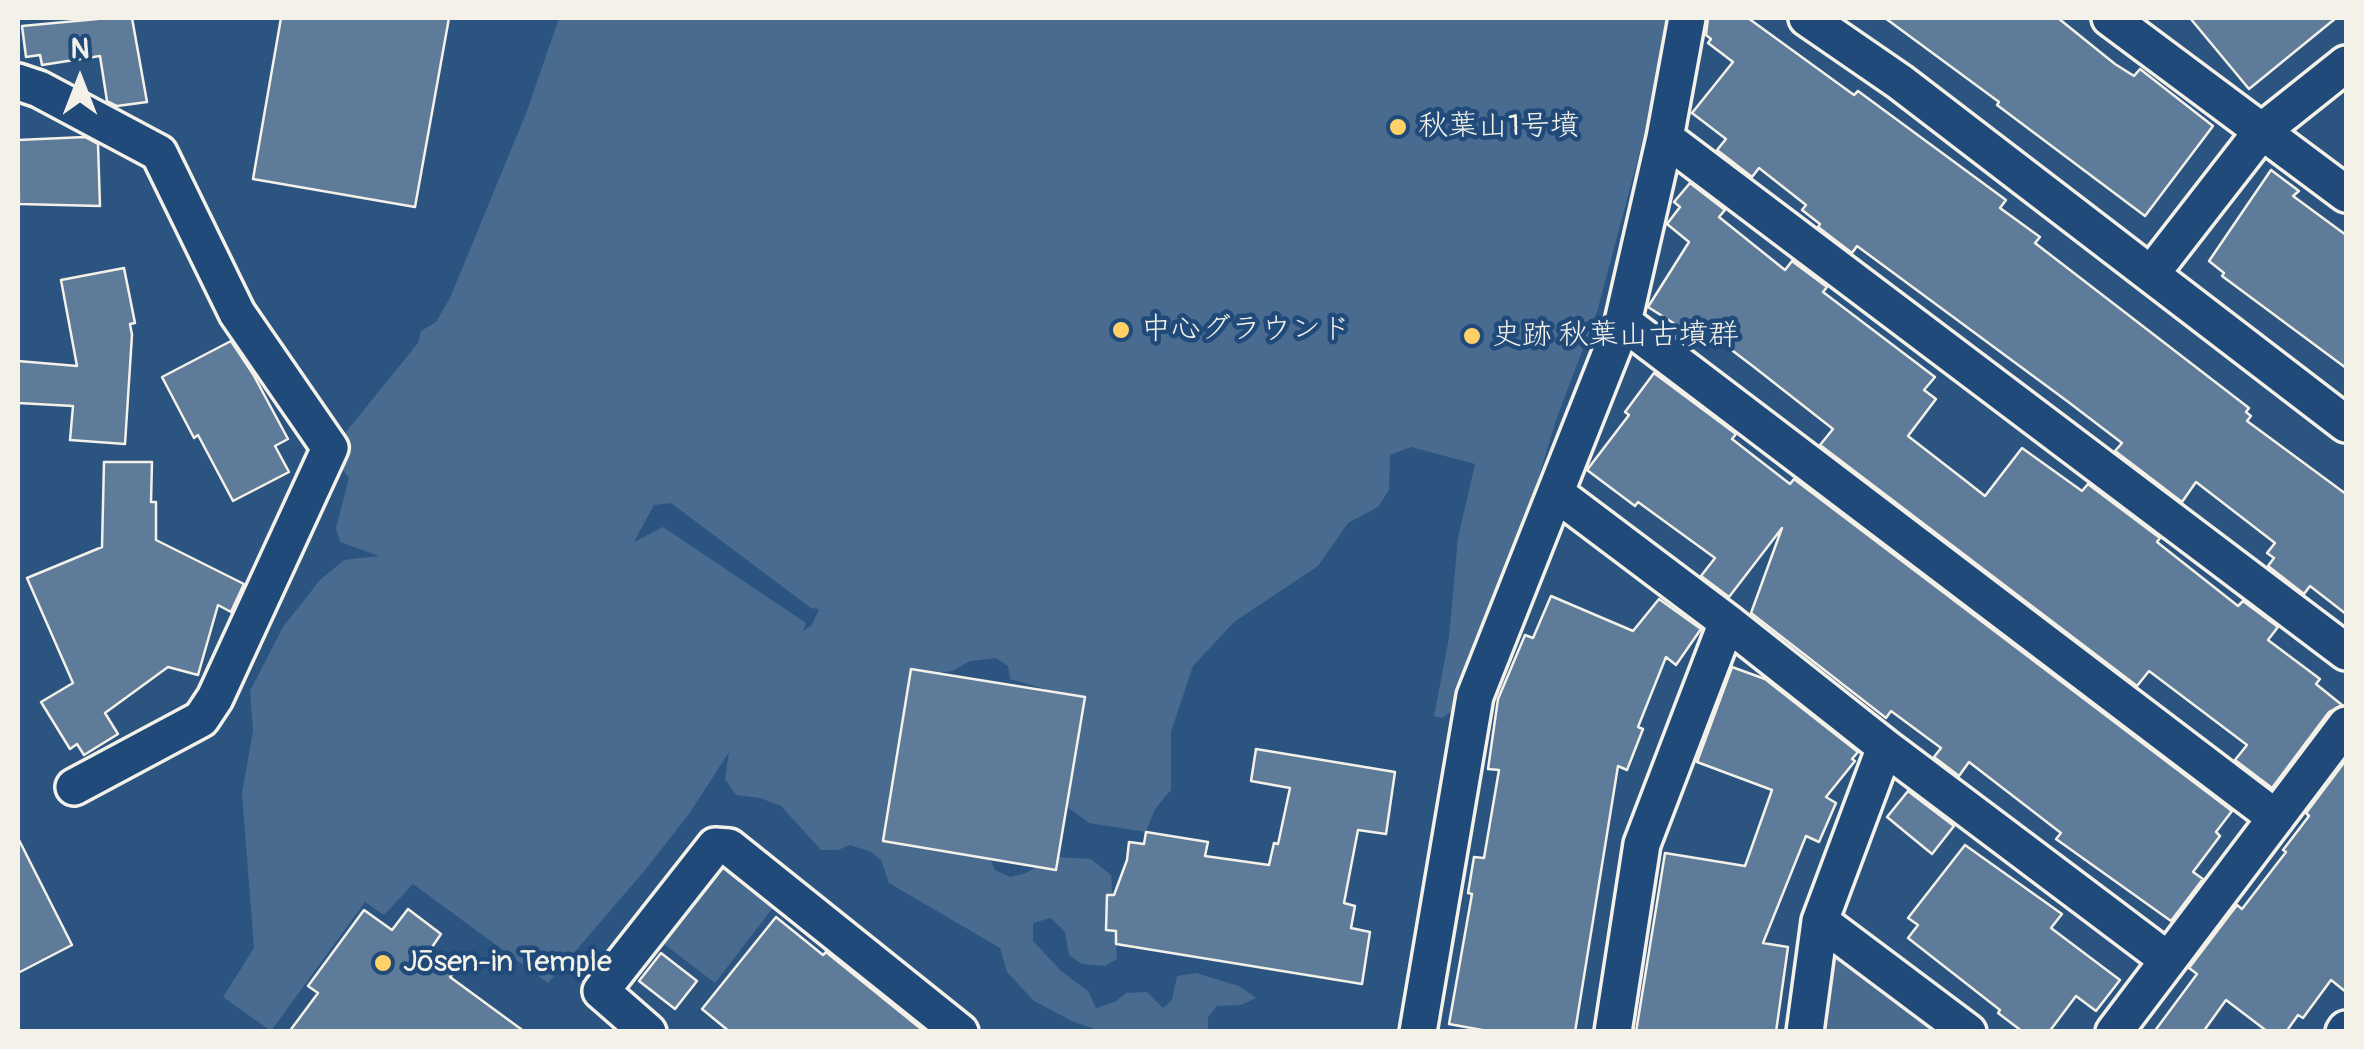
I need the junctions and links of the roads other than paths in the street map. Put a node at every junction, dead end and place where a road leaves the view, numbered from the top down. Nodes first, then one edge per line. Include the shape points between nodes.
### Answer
1 (1686, 18) edge
2 (1807, 18) edge
3 (2110, 18) edge
4 (2346, 64) edge
5 (18, 82) edge
6 (2262, 132) junction
7 (1665, 138) junction
8 (2346, 194) edge
9 (2151, 274) junction
10 (1623, 322) junction
11 (2346, 424) edge
12 (1556, 494) junction
13 (1726, 622) junction
14 (2346, 652) edge
15 (2346, 725) edge
16 (1885, 748) junction
17 (74, 787) dead end
18 (2276, 818) junction
19 (1820, 921) junction
20 (2168, 960) junction
21 (648, 1032) edge
22 (960, 1032) edge
23 (1418, 1032) edge
24 (1613, 1032) edge
25 (1805, 1032) edge
26 (1968, 1032) edge
27 (2114, 1032) edge

1 - 7 street
2 - 9 street
3 - 6 street
4 - 6 street
5 - 17 street via 158,152 237,312 330,448 201,719
6 - 8 street
6 - 9 street
7 - 10 street
7 - 14 street
9 - 11 street
10 - 12 street
10 - 18 street
12 - 13 street
12 - 23 street via 1475,696
13 - 16 street
13 - 24 street via 1642,844
15 - 18 street
16 - 19 street
16 - 20 street
18 - 20 street
19 - 25 street
19 - 26 street
20 - 27 street
21 - 22 street via 600,990 715,846 729,847

